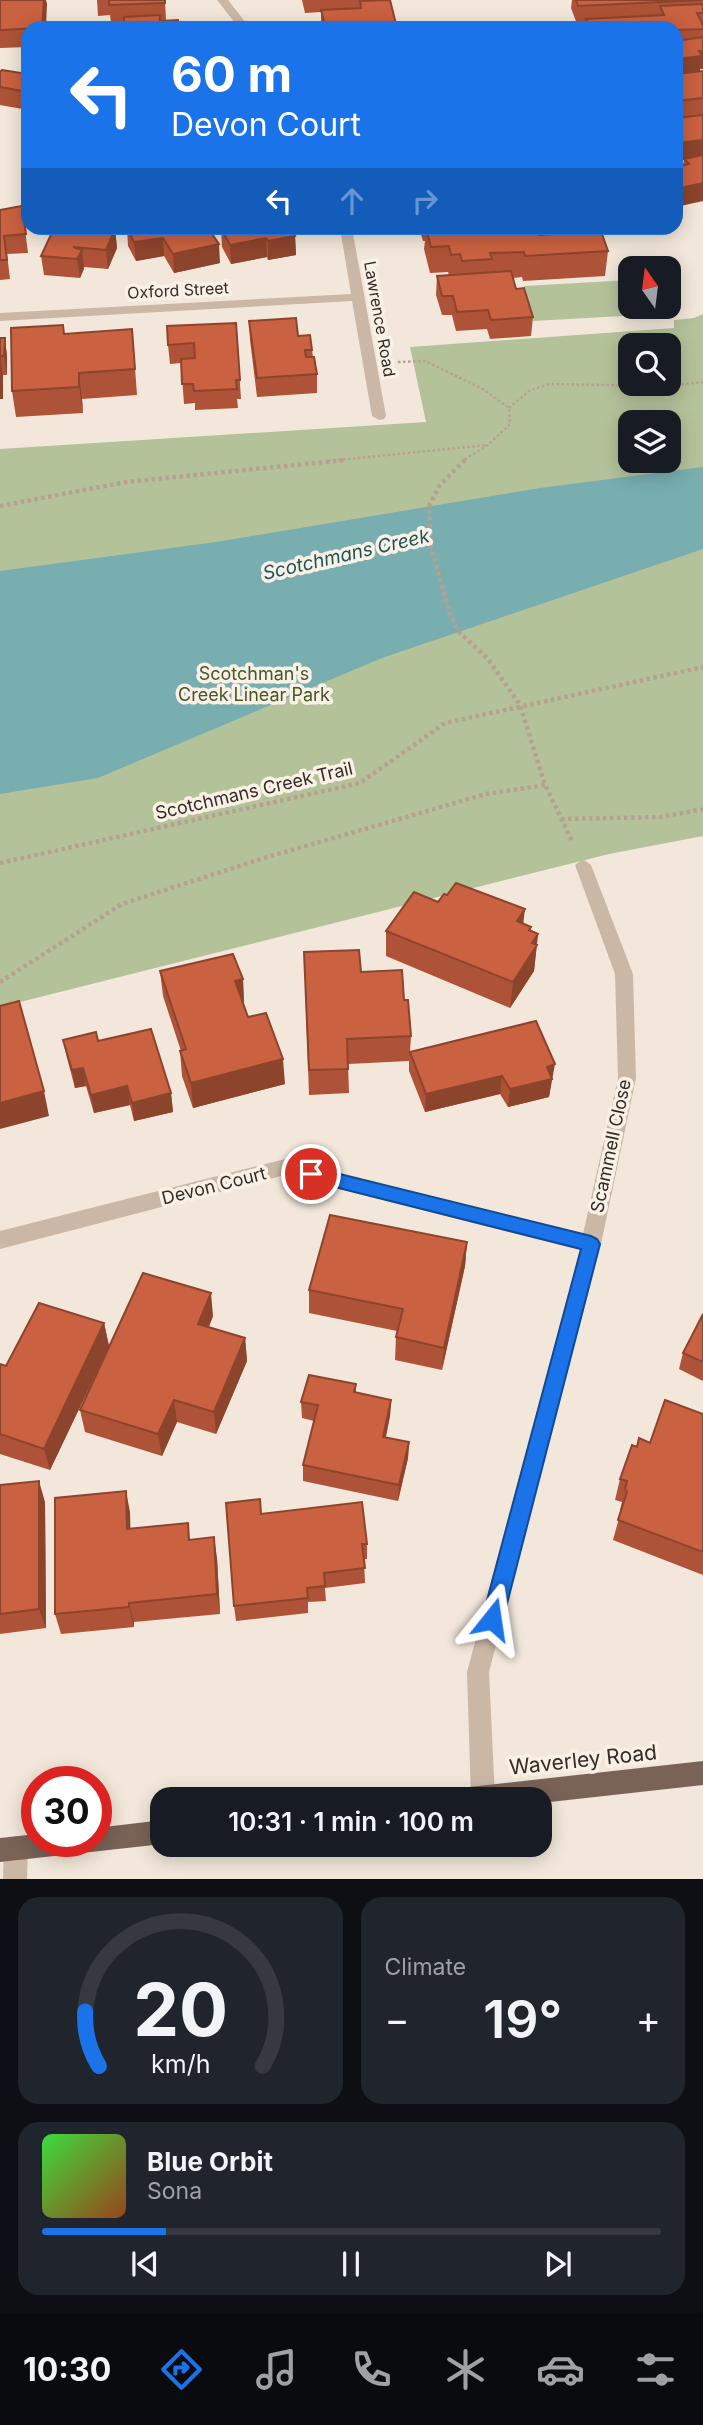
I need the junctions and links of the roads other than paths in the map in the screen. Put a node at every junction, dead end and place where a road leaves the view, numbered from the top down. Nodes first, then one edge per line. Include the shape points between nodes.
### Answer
1 (222, 0) edge
2 (239, 21) edge
3 (347, 235) edge
4 (358, 297) junction
5 (0, 317) edge
6 (379, 416) dead end
7 (583, 865) road end
8 (0, 1240) edge
9 (591, 1244) junction
10 (703, 1773) edge
11 (476, 1787) edge
12 (552, 1790) edge
13 (150, 1834) edge
14 (112, 1838) edge
15 (8, 1849) edge
16 (15, 1879) edge

1 - 2 street
3 - 4 street, Lawrence Road
4 - 5 street, Oxford Street
4 - 6 street, Lawrence Road
7 - 9 street, Scammell Close via 624,974 627,1078
8 - 9 street, Devon Court via 285,1167
9 - 11 street, Scammell Close via 478,1672
10 - 12 main road, Waverley Road
13 - 14 main road
15 - 16 street

